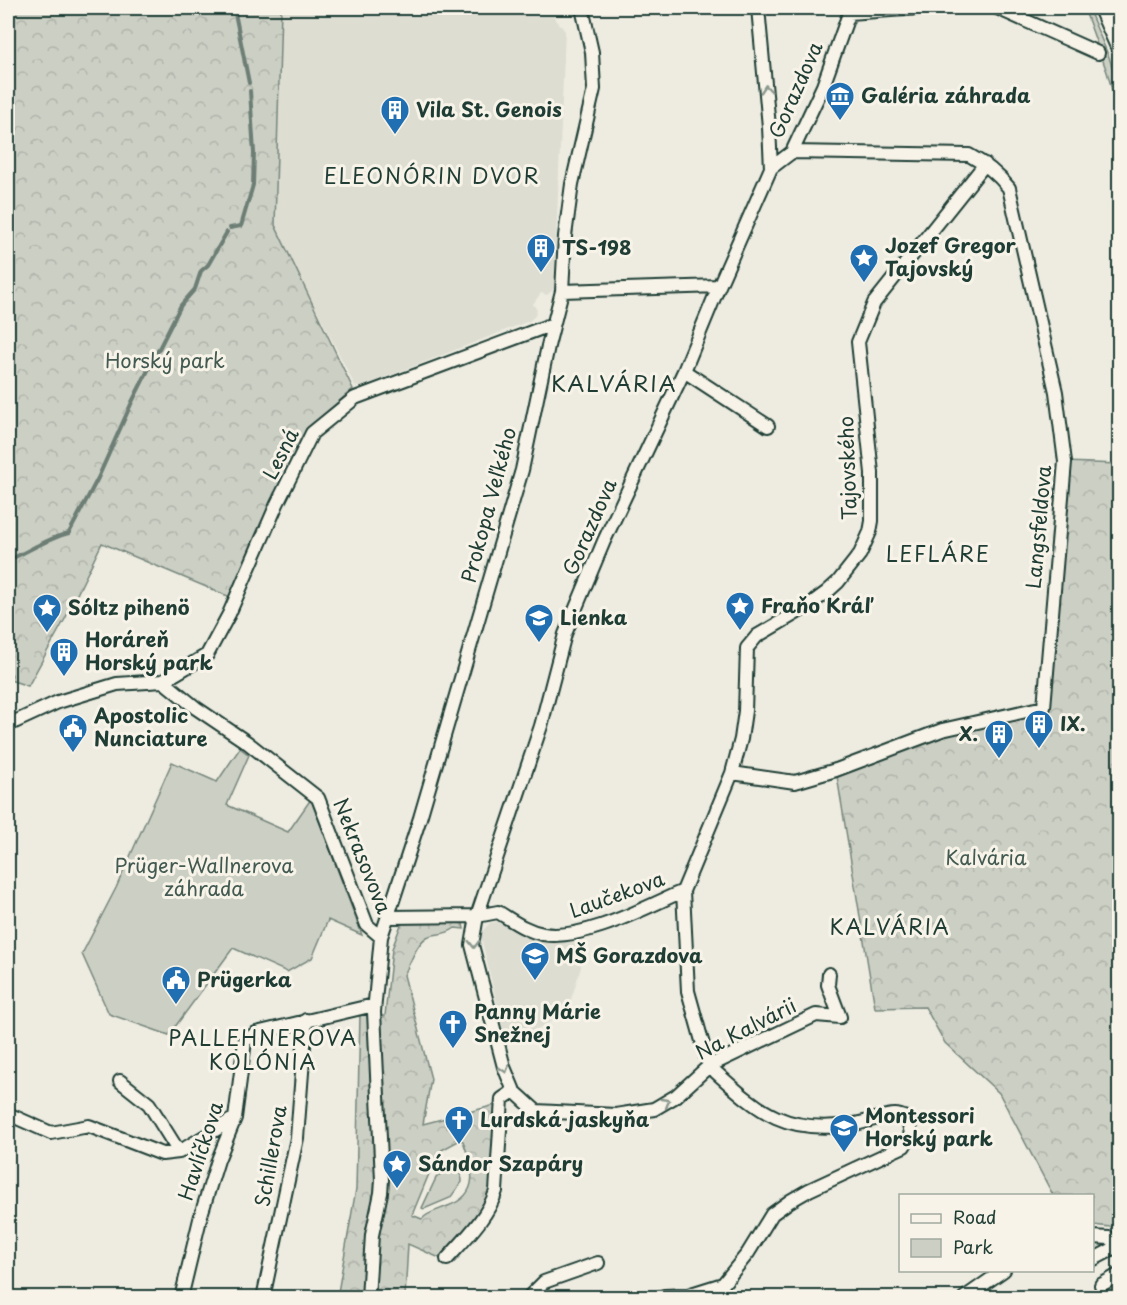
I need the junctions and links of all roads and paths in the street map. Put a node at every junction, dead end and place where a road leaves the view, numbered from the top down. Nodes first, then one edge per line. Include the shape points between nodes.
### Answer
1 (582, 8) edge
2 (758, 8) edge
3 (919, 8) edge
4 (997, 8) edge
5 (1104, 8) edge
6 (850, 10) edge
7 (1119, 44) edge
8 (1098, 53) dead end
9 (792, 152) junction
10 (985, 164) junction
11 (771, 168) junction
12 (719, 286) junction
13 (562, 291) junction
14 (553, 324) junction
15 (684, 371) junction
16 (768, 426) dead end
17 (163, 681) junction
18 (8, 725) edge
19 (732, 772) junction
20 (683, 891) junction
21 (477, 916) junction
22 (389, 917) junction
23 (381, 937) junction
24 (829, 974) dead end
25 (374, 1005) junction
26 (306, 1020) junction
27 (709, 1066) junction
28 (120, 1081) dead end
29 (514, 1090) junction
30 (8, 1114) edge
31 (235, 1119) junction
32 (179, 1152) junction
33 (1094, 1237) edge
34 (1118, 1242) edge
35 (447, 1259) dead end
36 (1094, 1259) edge
37 (598, 1263) dead end
38 (1001, 1272) edge
39 (1119, 1274) edge
40 (1101, 1285) dead end
41 (664, 1296) edge
42 (181, 1298) edge
43 (263, 1298) edge
44 (368, 1298) edge
45 (528, 1298) edge
46 (964, 1298) edge

1 - 13 street, Prokopa Veľkého via 592,52 594,89 572,184
11 -> 2 street
3 - 6 street
4 - 8 street
5 - 7 main road
6 - 9 street, Gorazdova via 823,86
9 - 10 street, Langsfeldova via 969,155
9 - 11 street, Gorazdova
10 - 19 street, Tajovského via 874,303 858,342 872,473 870,532 860,554 838,582 808,606 757,636 747,648 745,711
10 - 19 street, Langsfeldova via 1008,188 1056,392 1065,462 1044,707 942,730 795,782
11 - 12 street, Gorazdova
12 - 13 street
12 - 15 street, Gorazdova
13 - 14 street, Prokopa Veľkého
14 - 17 street, Lesná via 355,398 312,433 230,614 207,655
14 - 22 street, Prokopa Veľkého via 522,470
15 - 16 street
15 - 21 street, Gorazdova via 565,634 541,726
17 - 18 street via 117,684 58,702
17 - 23 street, Nekrasovova via 318,798 367,926
19 - 20 street, Tajovského
20 - 21 street, Laučekova via 572,934 531,931 498,912
20 - 27 street, Tajovského via 688,991
21 - 22 street, Laučekova
21 -> 29 street, Gorazdova via 472,945 504,1067
22 - 23 street, Prokopa Veľkého
23 - 25 street, Prokopa Veľkého
24 - 27 street, Na Kalvárii via 828,985 840,1017 816,1015
25 - 26 street, Havlíčkova
25 - 44 street, Prokopa Veľkého via 382,1180 372,1235
26 - 31 street, Havlíčkova via 256,1033 245,1041
26 - 43 street, Schillerova via 297,1138
29 -> 27 street, Na Kalvárii via 531,1108 543,1112 633,1113 665,1104
27 - 41 street via 752,1105 780,1119 828,1128 896,1114 908,1119 911,1134 904,1146 809,1190 772,1214 723,1284 688,1295
28 - 32 street via 149,1104
29 - 35 street via 502,1099 493,1201
30 - 32 street via 51,1133 89,1126 162,1154
31 - 32 street
31 - 42 street, Havlíčkova via 201,1215
33 - 34 street
34 - 36 street
37 - 45 street via 544,1282
38 - 46 street
39 - 40 street

